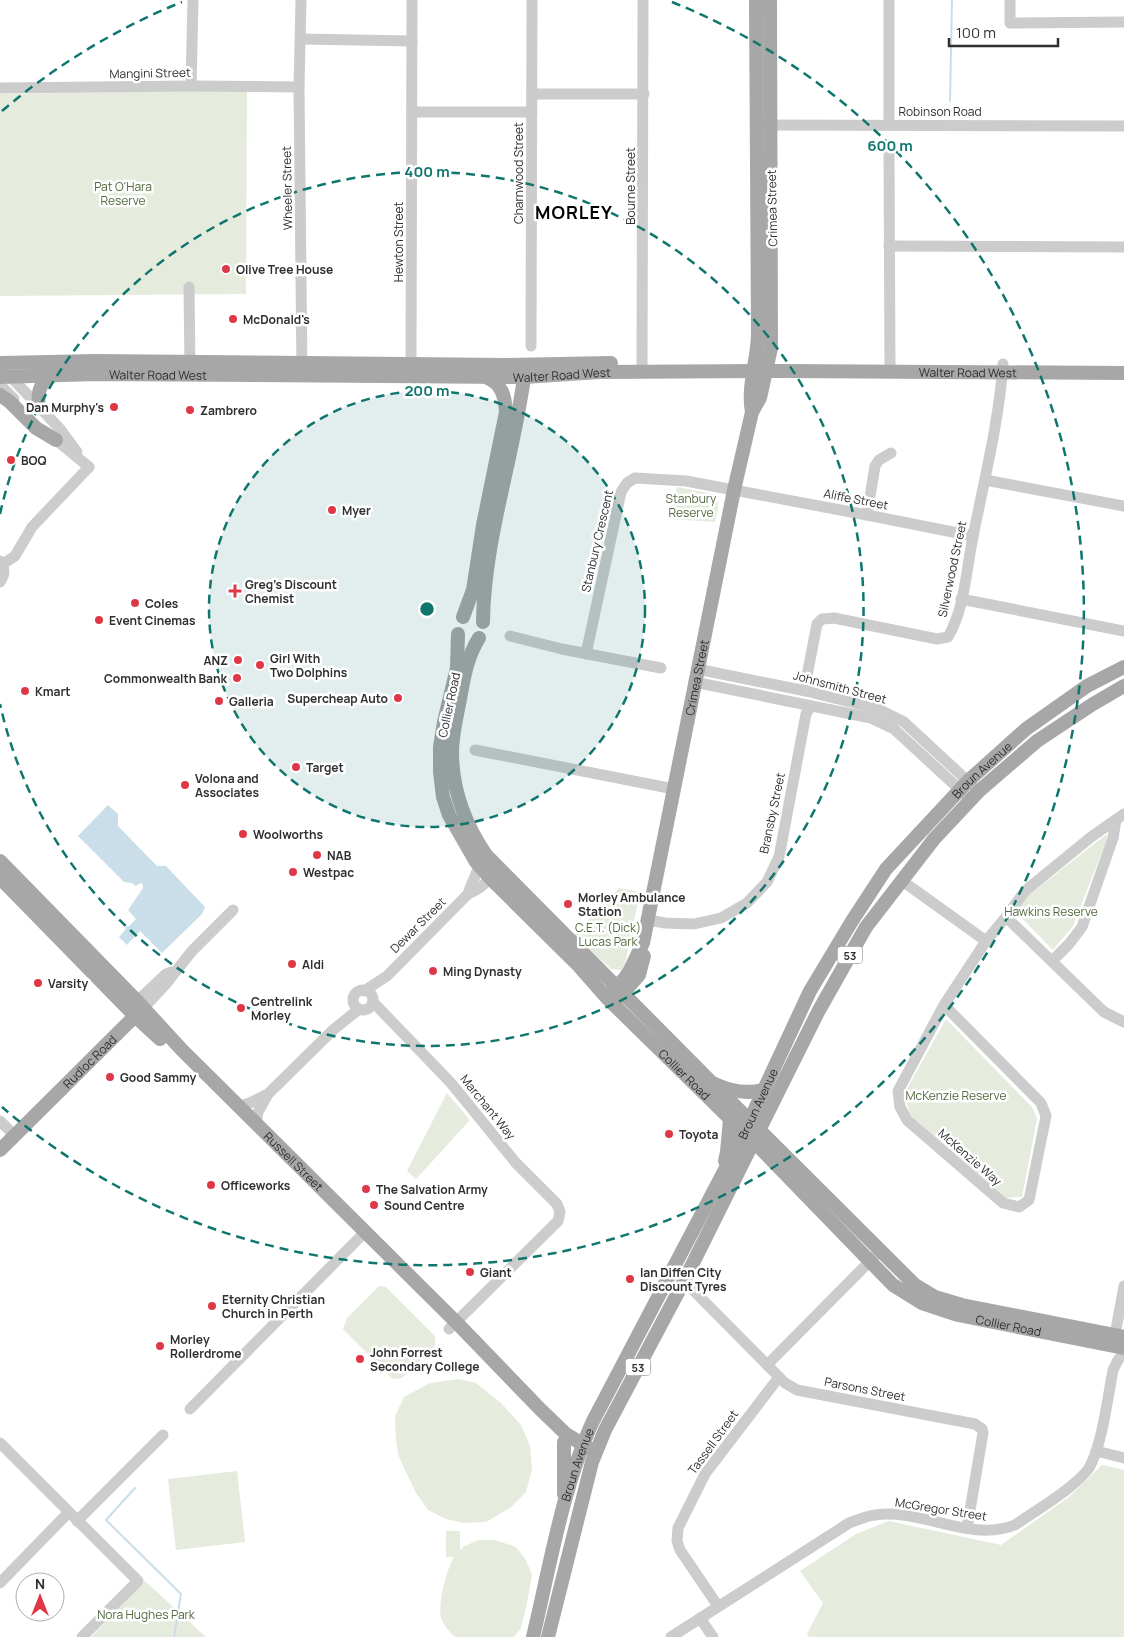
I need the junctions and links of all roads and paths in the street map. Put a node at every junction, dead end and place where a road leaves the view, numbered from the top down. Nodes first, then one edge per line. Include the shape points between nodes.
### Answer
1 (193, 0) edge
2 (301, 0) edge
3 (412, 0) edge
4 (532, 0) edge
5 (643, 0) edge
6 (756, 0) edge
7 (770, 0) edge
8 (889, 0) edge
9 (1010, 0) edge
10 (1124, 22) edge
11 (301, 39) junction
12 (412, 41) junction
13 (191, 86) junction
14 (299, 87) junction
15 (0, 88) edge
16 (532, 94) junction
17 (644, 94) junction
18 (413, 112) junction
19 (532, 112) junction
20 (764, 125) junction
21 (889, 125) junction
22 (1124, 126) edge
23 (889, 150) dead end
24 (889, 246) junction
25 (1124, 247) edge
26 (190, 286) dead end
27 (531, 346) dead end
28 (0, 363) edge
29 (412, 364) junction
30 (1124, 364) edge
31 (889, 367) junction
32 (190, 368) junction
33 (642, 368) junction
34 (761, 368) junction
35 (1002, 368) junction
36 (302, 370) junction
37 (520, 371) junction
38 (1124, 373) edge
39 (55, 374) junction
40 (2, 376) edge
41 (482, 376) junction
42 (0, 396) edge
43 (39, 407) junction
44 (506, 412) junction
45 (56, 440) junction
46 (890, 452) dead end
47 (89, 467) junction
48 (985, 480) junction
49 (734, 490) junction
50 (1124, 506) edge
51 (867, 514) junction
52 (973, 536) junction
53 (1, 562) edge
54 (0, 582) edge
55 (961, 599) junction
56 (462, 617) junction
57 (483, 622) junction
58 (1124, 631) edge
59 (458, 634) junction
60 (510, 636) dead end
61 (479, 638) junction
62 (586, 654) junction
63 (1124, 667) edge
64 (661, 668) dead end
65 (696, 676) junction
66 (1124, 686) edge
67 (806, 691) junction
68 (811, 706) junction
69 (475, 750) dead end
70 (964, 785) junction
71 (674, 789) junction
72 (975, 796) junction
73 (1120, 817) edge
74 (0, 861) edge
75 (484, 862) junction
76 (0, 878) edge
77 (490, 878) junction
78 (901, 880) junction
79 (468, 894) junction
80 (38, 899) junction
81 (233, 910) dead end
82 (35, 914) junction
83 (1006, 917) junction
84 (648, 920) junction
85 (986, 941) junction
86 (1052, 961) junction
87 (387, 976) junction
88 (620, 989) junction
89 (610, 1000) junction
90 (365, 1004) junction
91 (944, 1005) junction
92 (136, 1009) junction
93 (1124, 1022) edge
94 (710, 1081) junction
95 (763, 1090) junction
96 (268, 1094) junction
97 (246, 1117) junction
98 (730, 1119) junction
99 (751, 1131) junction
100 (6, 1132) edge
101 (0, 1150) edge
102 (742, 1164) junction
103 (778, 1166) junction
104 (721, 1179) junction
105 (362, 1236) junction
106 (875, 1256) junction
107 (683, 1283) junction
108 (1124, 1286) edge
109 (452, 1326) junction
110 (1115, 1339) edge
111 (1124, 1348) edge
112 (1124, 1353) edge
113 (767, 1364) junction
114 (1114, 1370) junction
115 (780, 1377) junction
116 (190, 1409) dead end
117 (592, 1423) junction
118 (163, 1435) dead end
119 (563, 1436) junction
120 (0, 1443) edge
121 (581, 1449) junction
122 (1096, 1452) junction
123 (594, 1457) junction
124 (1124, 1458) edge
125 (564, 1508) junction
126 (72, 1517) junction
127 (967, 1528) junction
128 (0, 1584) edge
129 (718, 1606) junction
130 (700, 1618) junction
131 (82, 1637) edge
132 (533, 1637) edge
133 (548, 1637) edge
134 (671, 1637) edge
135 (713, 1637) edge

1 - 13 street
2 - 11 street, Wheeler Street
3 - 12 street, Hewton Street
4 - 16 street, Charnwood Street
5 - 17 street, Bourne Street
6 - 20 main road, Crimea Street
7 - 20 main road, Crimea Street
8 - 21 street
9 - 10 street via 1010,23
11 - 12 street
11 - 14 street, Wheeler Street
12 - 18 street, Hewton Street
13 - 14 street, Mangini Street
13 - 15 street, Mangini Street
14 - 36 street, Wheeler Street
16 - 17 street
16 - 19 street, Charnwood Street
17 - 33 street, Bourne Street
18 - 19 street
18 - 29 street, Hewton Street
19 - 27 street, Charnwood Street
20 - 21 street, Robinson Road
20 - 34 main road, Crimea Street via 758,333
21 - 22 street, Robinson Road
23 - 24 street
24 - 25 street
24 - 31 street
26 - 32 street
28 - 32 main road, Walter Road West
29 - 36 main road, Walter Road West
29 - 37 main road, Walter Road West
30 - 35 main road, Walter Road West
31 - 34 main road, Walter Road West
31 - 35 main road, Walter Road West
32 - 36 main road, Walter Road West
32 - 39 main road, Walter Road West
33 - 34 main road, Walter Road West
33 - 37 main road, Walter Road West via 599,372
34 - 49 main road, Crimea Street via 749,399 752,412
35 - 38 main road, Walter Road West
35 - 48 street, Silverwood Street
36 - 41 main road, Walter Road West
37 - 41 main road, Walter Road West
37 - 44 main road
37 - 57 main road via 482,604
39 - 40 main road, Walter Road West
39 - 43 main road via 42,383
40 - 43 street
40 - 45 street
41 - 44 main road via 499,386 505,397
42 - 45 main road via 36,428
43 - 47 street
44 - 56 main road via 472,590
45 - 47 street
46 - 51 street via 876,466
47 - 53 street via 32,527 14,556
48 - 50 street
48 - 52 street, Silverwood Street
49 - 51 street, Aliffe Street
49 - 62 street, Stanbury Crescent via 675,479 635,478 627,483 621,492
49 - 65 main road, Crimea Street
51 - 52 street, Aliffe Street
52 - 55 street, Silverwood Street
53 - 54 street via 4,572
55 - 58 street
55 - 67 street, Silverwood Street via 948,637 936,639 834,618 822,619 818,624
56 - 57 main road via 474,615
56 - 59 main road via 458,623
57 - 61 main road via 484,630
59 - 61 main road via 468,641
59 - 75 main road, Collier Road via 457,668 444,722 440,772 443,797 460,838
60 - 62 street
61 - 75 main road, Collier Road via 470,653 465,674 454,732 452,763 461,808
62 - 64 street
63 - 70 main road, Broun Avenue / 53 via 1087,686 1026,729
65 - 67 street, Johnsmith Street
65 - 68 street, Johnsmith Street
65 - 71 main road, Crimea Street
66 - 72 main road, Broun Avenue / 53 via 1037,741
67 - 70 street, Johnsmith Street via 878,709 904,722
68 - 70 street, Johnsmith Street via 871,718 894,730
68 - 84 street, Bransby Street via 806,714 779,856 767,882 747,903 721,918 694,924
69 - 71 street
70 - 72 street, Johnsmith Street
70 - 95 main road, Broun Avenue / 53 via 886,869 810,991
71 - 84 main road, Crimea Street
72 - 78 main road, Broun Avenue / 53
73 - 83 street, McKenzie Way via 1025,891
73 - 86 street via 1082,926
74 - 80 main road, Russell Street
75 - 77 main road, Collier Road
75 - 79 street, Dewar Street
75 - 88 main road, Collier Road
76 - 82 main road, Russell Street
77 - 79 street, Dewar Street
77 - 89 main road, Collier Road
78 - 85 street
78 - 99 main road, Broun Avenue / 53 via 866,927
79 - 87 street, Dewar Street
80 - 82 main road
80 - 92 main road, Russell Street
81 - 92 street, Rudloc Road via 177,969 166,974
82 - 92 main road, Russell Street
83 - 85 street, McKenzie Way
83 - 86 street
84 - 88 main road, Crimea Street via 639,975
85 - 91 street, McKenzie Way
86 - 93 street via 1104,1012
87 - 90 street, Dewar Street
87 - 90 street, Dewar Street via 357,993
88 - 89 main road, Crimea Street
88 - 94 main road, Collier Road
89 - 98 main road, Collier Road
90 - 96 street, Dewar Street via 332,1030
90 - 109 street, Marchant Way via 388,1018 452,1084 516,1163 557,1204 560,1212 558,1221
91 - 91 street, McKenzie Way via 898,1091 900,1107 907,1120 1003,1203 1019,1207 1029,1200 1046,1116 1041,1103
92 - 97 main road, Russell Street
92 - 100 main road, Rudloc Road
94 - 95 main road via 750,1093
94 - 99 main road, Collier Road
95 - 99 main road, Broun Avenue / 53
96 - 97 street, Dewar Street via 258,1112
96 - 97 street, Dewar Street via 252,1102
97 - 105 main road, Russell Street
98 - 99 main road, Collier Road
98 - 104 main road
99 - 102 main road, Broun Avenue / 53
99 - 103 main road, Collier Road
99 - 104 main road, Broun Avenue / 53
99 - 106 main road, Collier Road
100 - 101 main road, Rudloc Road
102 - 103 main road via 756,1159
102 - 107 main road, Broun Avenue / 53
103 - 106 main road, Collier Road
104 - 117 main road, Broun Avenue / 53
105 - 109 main road, Russell Street
105 - 116 street
106 - 110 main road, Collier Road via 882,1275 893,1285 938,1309 985,1321
106 - 113 street
107 - 113 street, Parsons Street
107 - 123 main road, Broun Avenue / 53 via 615,1408
108 - 110 street
109 - 119 main road, Russell Street
110 - 111 main road, Collier Road
110 - 114 street via 1110,1354
112 - 114 street, McGregor Street
113 - 115 street, Parsons Street
114 - 122 street, McGregor Street
115 - 127 street, Parsons Street via 797,1390 975,1424 982,1429
115 - 129 street, Tassell Street via 711,1465 678,1528 680,1550
117 - 119 main road
117 - 121 main road, Broun Avenue / 53
118 - 126 street
119 - 121 main road, Russell Street
119 - 125 main road
120 - 126 street
121 - 123 main road, Russell Street
121 - 125 main road, Broun Avenue / 53
122 - 124 street
122 - 127 street, McGregor Street via 1081,1476 1015,1525 995,1530
123 - 133 main road, Broun Avenue / 53
125 - 132 main road, Broun Avenue / 53
126 - 128 street
126 - 131 street via 138,1581
127 - 129 street, McGregor Street via 888,1514 861,1518
129 - 130 street, McGregor Street
130 - 134 street, McGregor Street
130 - 135 street

